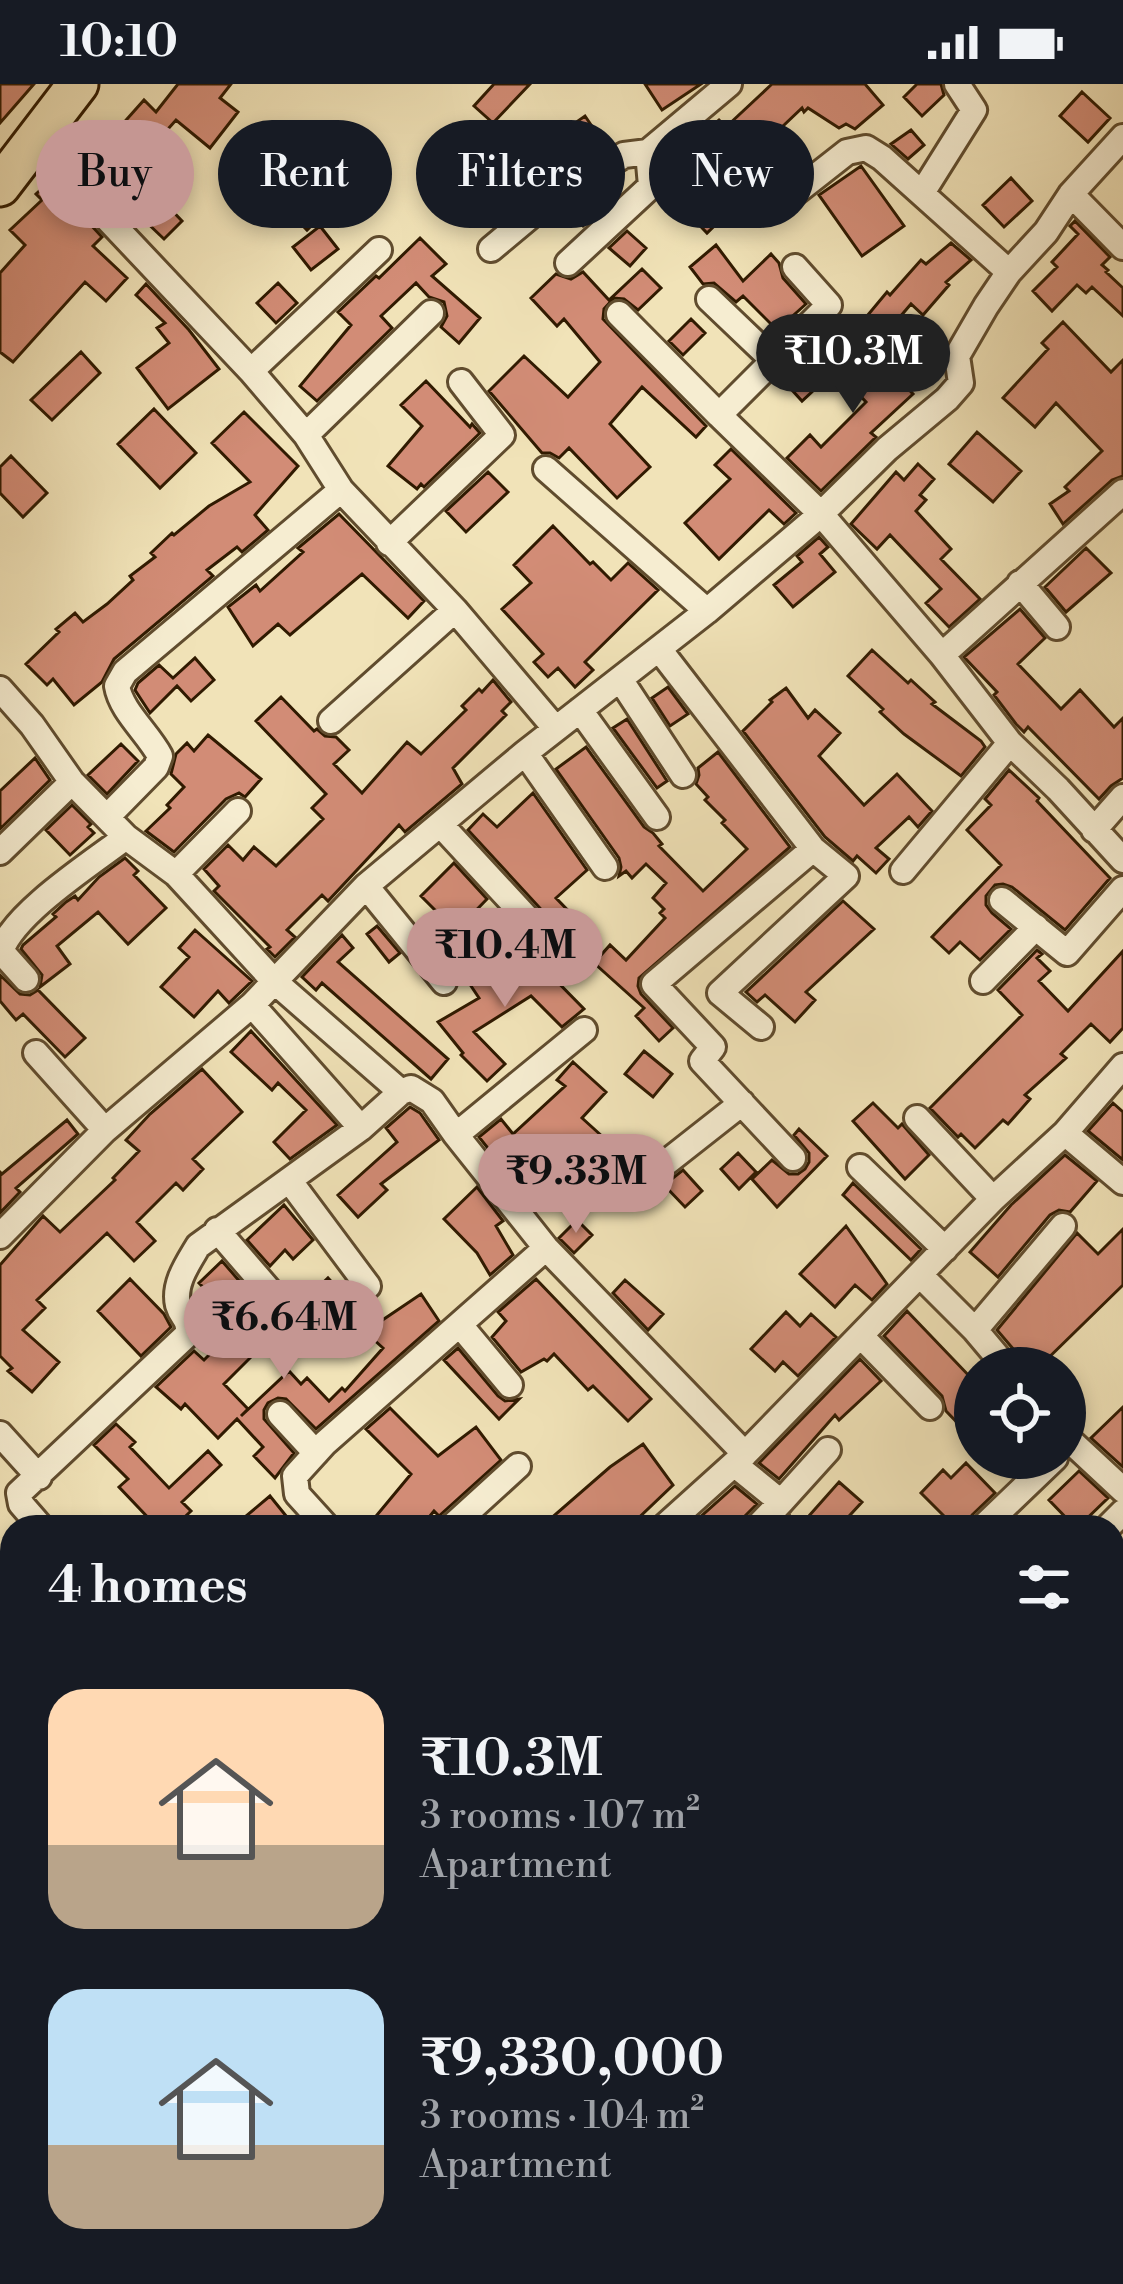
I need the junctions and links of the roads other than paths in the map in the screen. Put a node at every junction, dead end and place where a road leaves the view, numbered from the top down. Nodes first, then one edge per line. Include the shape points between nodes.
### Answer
1 (78, 84) edge
2 (729, 84) edge
3 (957, 84) edge
4 (1123, 137) edge
5 (34, 142) junction
6 (648, 152) junction
7 (625, 155) edge
8 (814, 177) edge
9 (0, 186) edge
10 (922, 193) junction
11 (1071, 194) junction
12 (516, 228) edge
13 (1123, 247) edge
14 (491, 249) dead end
15 (379, 250) dead end
16 (568, 262) dead end
17 (795, 268) dead end
18 (1009, 272) junction
19 (709, 299) dead end
20 (431, 313) dead end
21 (619, 314) dead end
22 (775, 362) junction
23 (251, 371) junction
24 (461, 382) dead end
25 (719, 415) junction
26 (306, 435) junction
27 (546, 470) dead end
28 (340, 490) junction
29 (1123, 492) edge
30 (821, 514) junction
31 (389, 543) junction
32 (1020, 583) junction
33 (454, 610) junction
34 (707, 611) junction
35 (1057, 627) dead end
36 (659, 649) junction
37 (942, 655) junction
38 (620, 679) junction
39 (0, 689) edge
40 (580, 710) junction
41 (331, 721) dead end
42 (555, 728) junction
43 (1010, 743) junction
44 (525, 753) junction
45 (683, 776) dead end
46 (72, 782) junction
47 (1123, 797) edge
48 (238, 811) dead end
49 (107, 817) junction
50 (657, 817) dead end
51 (440, 824) junction
52 (1094, 830) junction
53 (127, 837) junction
54 (813, 849) junction
55 (0, 852) edge
56 (1123, 860) edge
57 (605, 867) dead end
58 (903, 871) dead end
59 (176, 874) junction
60 (366, 886) junction
61 (1123, 889) edge
62 (1002, 900) dead end
63 (1036, 927) junction
64 (538, 930) dead end
65 (26, 979) dead end
66 (982, 981) dead end
67 (274, 982) junction
68 (444, 982) dead end
69 (252, 1005) junction
70 (761, 1028) dead end
71 (584, 1030) dead end
72 (36, 1053) dead end
73 (1123, 1066) edge
74 (400, 1092) junction
75 (742, 1103) junction
76 (917, 1118) dead end
77 (361, 1127) junction
78 (105, 1130) junction
79 (1065, 1133) junction
80 (456, 1135) junction
81 (793, 1158) dead end
82 (860, 1167) dead end
83 (289, 1180) junction
84 (1123, 1181) edge
85 (639, 1184) dead end
86 (993, 1199) junction
87 (1063, 1226) dead end
88 (217, 1230) junction
89 (0, 1236) edge
90 (546, 1248) junction
91 (945, 1249) junction
92 (920, 1275) junction
93 (368, 1286) dead end
94 (249, 1316) dead end
95 (460, 1325) junction
96 (975, 1330) junction
97 (861, 1336) junction
98 (989, 1347) edge
99 (510, 1385) dead end
100 (930, 1407) dead end
101 (280, 1414) dead end
102 (0, 1434) edge
103 (827, 1450) dead end
104 (316, 1453) junction
105 (739, 1459) junction
106 (1086, 1462) edge
107 (518, 1466) dead end
108 (39, 1477) junction
109 (1031, 1479) edge
110 (1123, 1490) edge
111 (781, 1502) junction
112 (31, 1515) edge
113 (316, 1515) edge
114 (464, 1515) edge
115 (677, 1515) edge
116 (769, 1515) edge
117 (995, 1515) edge

1 - 5 main road
2 - 6 street
3 - 10 street via 974,110
4 - 11 street
5 - 9 main road
5 - 23 street
6 - 7 street
6 - 16 street via 651,186
8 - 10 street via 866,148
10 - 18 street
11 - 13 street
11 - 18 street
12 - 14 street
15 - 23 street
17 - 22 street via 829,305
18 - 30 street via 957,356 961,383
19 - 22 street
20 - 26 street
21 - 25 street
22 - 25 street
23 - 26 street
24 - 31 street via 502,436
25 - 30 street
26 - 28 street
27 - 34 street
28 - 31 street
28 - 49 street via 125,672 119,697 160,756
29 - 32 street
30 - 34 street
30 - 37 street
31 - 33 street
32 - 35 street
32 - 37 street
33 - 41 street
33 - 42 street
34 - 36 street
36 - 38 street
36 - 54 street
37 - 43 street
38 - 40 street
38 - 45 street
39 - 46 street
40 - 42 street
40 - 50 street
42 - 44 street
43 - 52 street
43 - 58 street
44 - 51 street
44 - 57 street
46 - 49 street
46 - 55 street
47 - 52 street
48 - 59 street
49 - 53 street
51 - 60 street
51 - 64 street
52 - 56 street
53 - 59 street
53 - 65 street via 5,941 1,951
54 - 70 street via 846,875 720,993
54 - 75 street via 654,984 713,1047 703,1061
59 - 67 street
60 - 67 street
60 - 68 street
61 - 63 street via 1067,952
62 - 63 street
63 - 66 street
67 - 69 street
67 - 74 street
69 - 77 street
69 - 78 street
71 - 80 street
72 - 78 street
73 - 79 street
74 - 77 street
74 - 80 street via 421,1092
75 - 81 street
75 - 85 street
76 - 86 street
77 - 83 street
78 - 89 street
79 - 84 street
79 - 86 street
80 - 90 street
82 - 91 street
83 - 88 street
83 - 93 street
86 - 91 street
87 - 96 street
88 - 94 street via 274,1295
88 - 108 street via 178,1287 188,1334
90 - 95 street
90 - 105 street
91 - 92 street
92 - 96 street
92 - 97 street
95 - 99 street
95 - 104 street
96 - 98 street
97 - 100 street
97 - 105 street
101 - 104 street
102 - 108 street
103 - 111 street
104 - 113 street via 295,1476 297,1494
105 - 111 street
105 - 115 street
106 - 110 street
107 - 114 street
108 - 112 street via 19,1493
109 - 117 street
111 - 116 street

